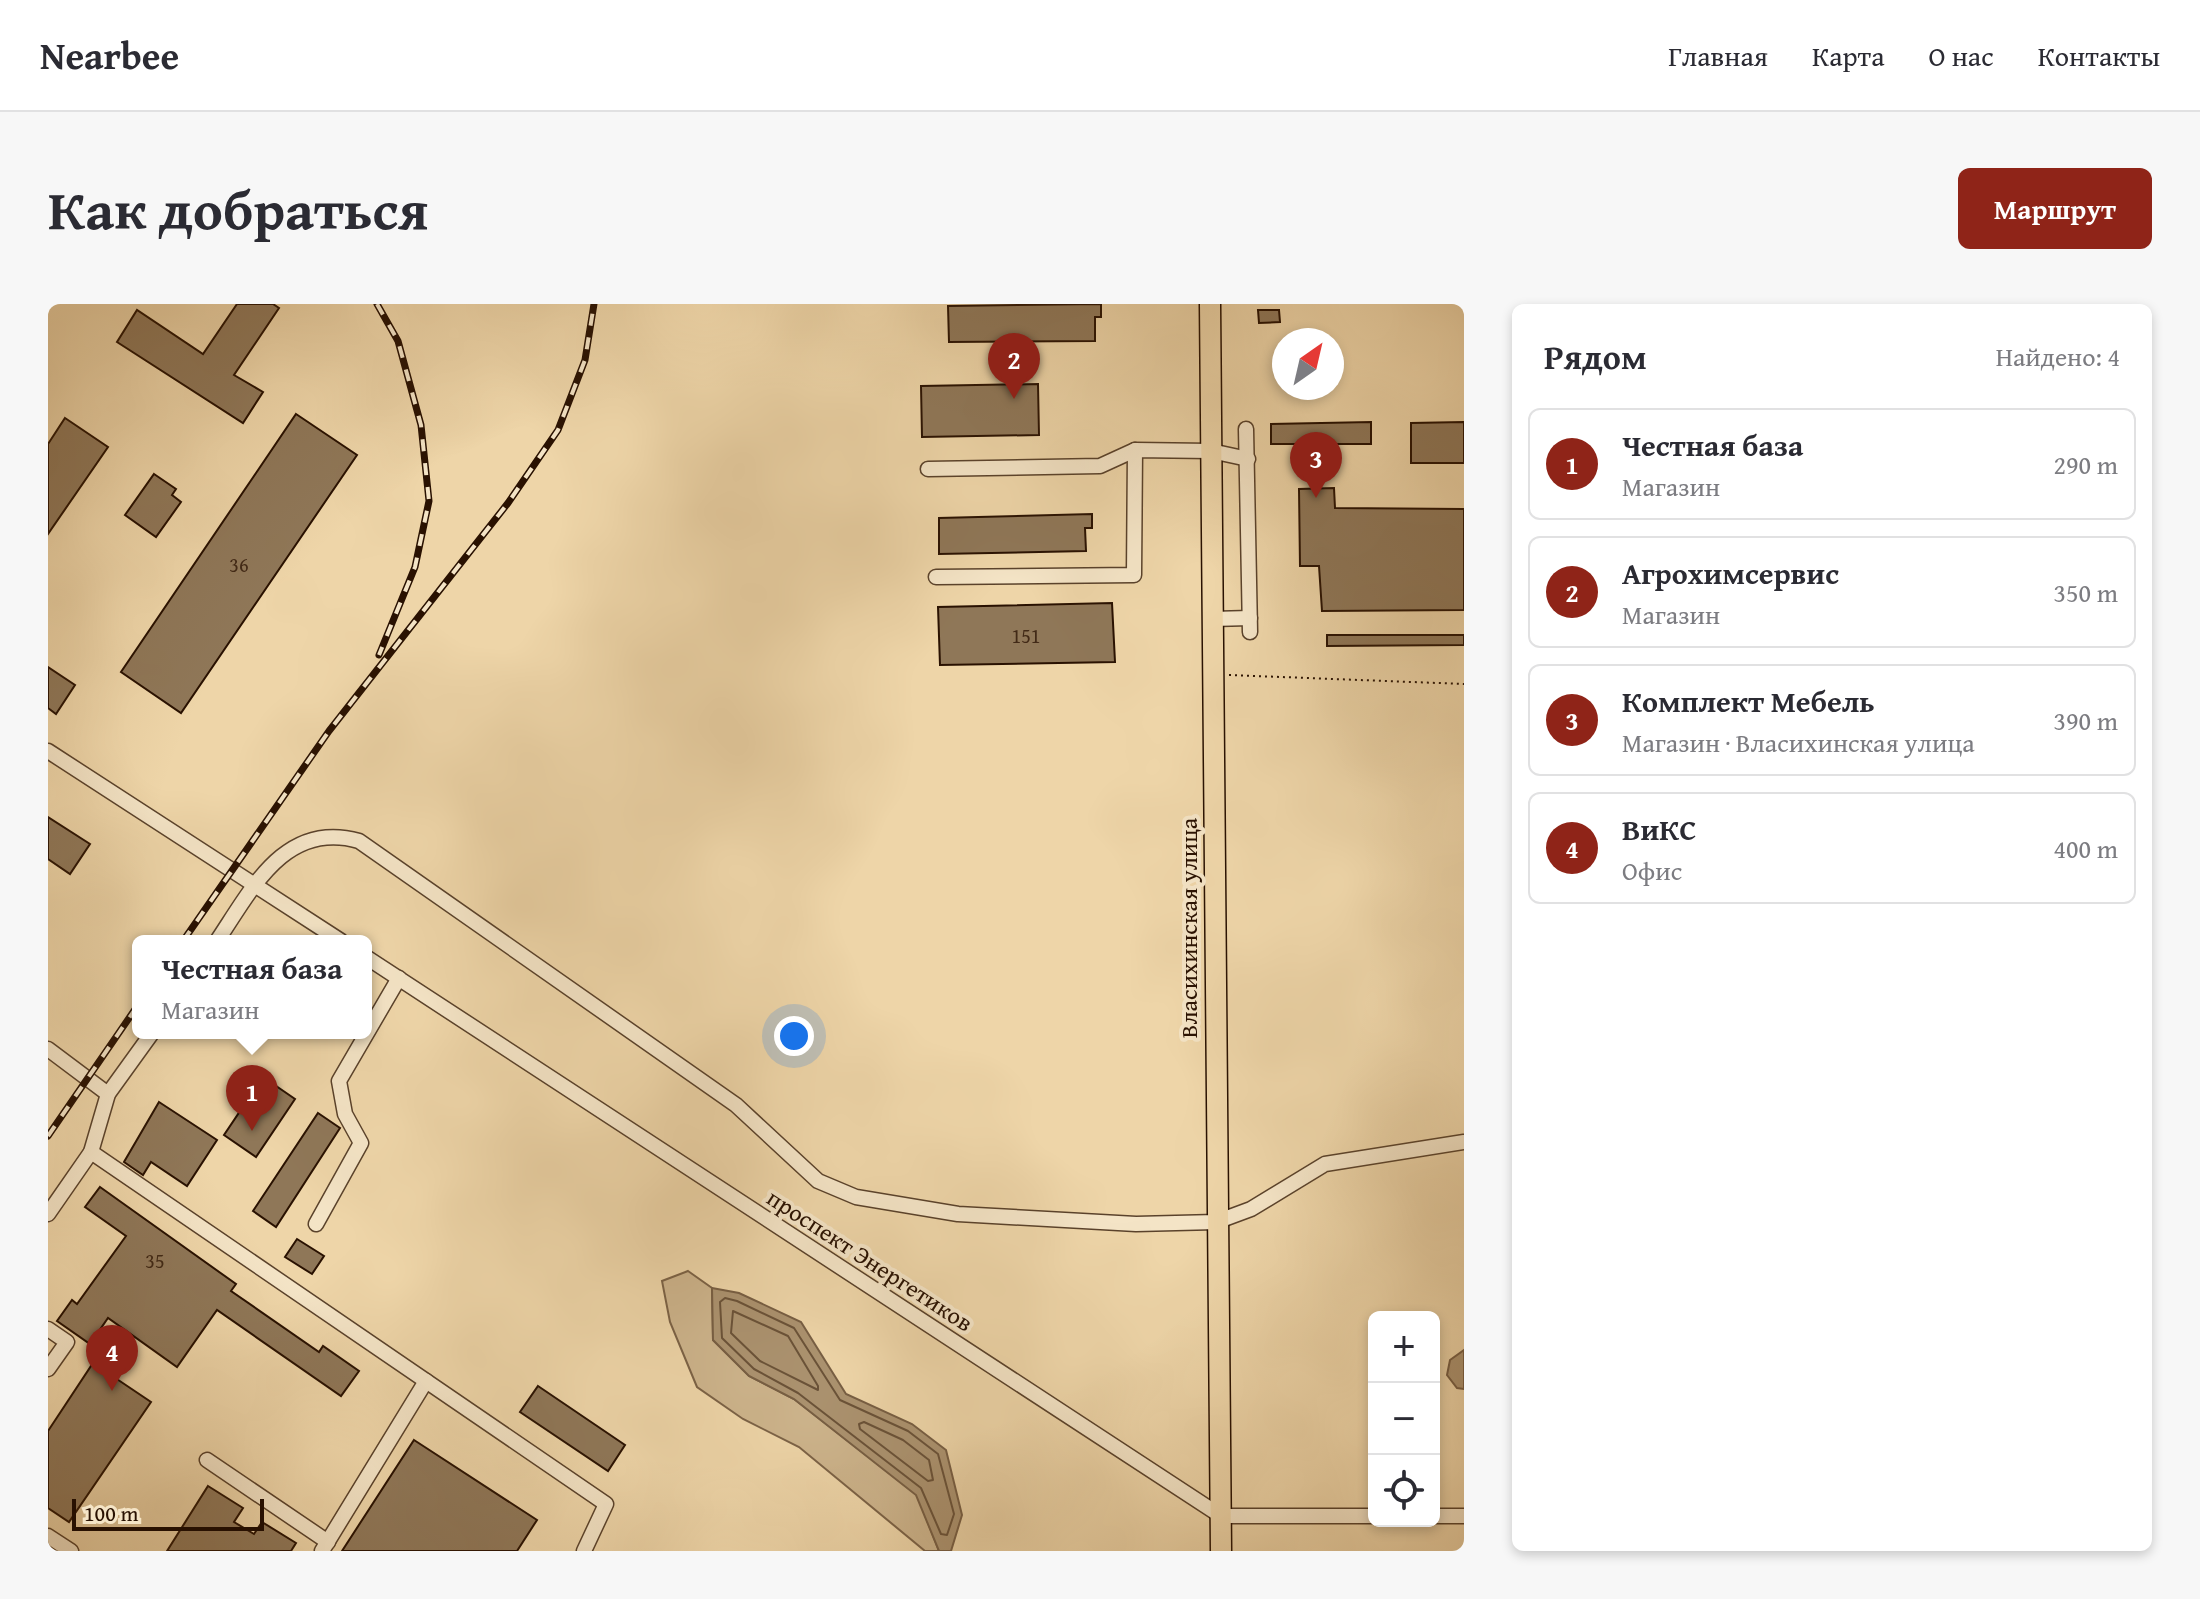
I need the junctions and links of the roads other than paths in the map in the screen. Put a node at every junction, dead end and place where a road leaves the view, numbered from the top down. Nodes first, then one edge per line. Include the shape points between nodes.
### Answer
1 (1210, 304) edge
2 (1246, 429) dead end
3 (1135, 450) junction
4 (1211, 451) junction
5 (1248, 459) junction
6 (928, 469) dead end
7 (936, 577) dead end
8 (1212, 619) junction
9 (48, 751) edge
10 (255, 885) junction
11 (221, 935) edge
12 (332, 935) edge
13 (372, 961) edge
14 (399, 978) junction
15 (372, 1024) edge
16 (148, 1039) edge
17 (363, 1039) edge
18 (48, 1049) edge
19 (108, 1094) junction
20 (1464, 1142) edge
21 (91, 1152) junction
22 (48, 1214) edge
23 (1216, 1222) junction
24 (316, 1224) dead end
25 (48, 1329) edge
26 (48, 1369) edge
27 (426, 1381) junction
28 (207, 1460) dead end
29 (1221, 1516) junction
30 (1368, 1516) edge
31 (1440, 1516) edge
32 (1464, 1516) edge
33 (48, 1536) edge
34 (325, 1547) edge
35 (71, 1551) edge
36 (584, 1551) edge
37 (1221, 1551) edge

1 - 4 highway, Власихинская улица
2 - 5 street
3 - 4 street
3 - 6 street via 1100,466
3 - 7 street via 1134,575
4 - 5 street
4 - 8 highway, Власихинская улица
5 - 8 street via 1250,625
8 - 23 highway, Власихинская улица
9 - 10 street
10 - 11 street
10 - 12 street
10 - 23 street via 277,859 307,839 340,836 359,841 736,1105 818,1181 856,1197 958,1214 1148,1224
13 - 14 street, проспект Энергетиков
14 - 15 street
14 - 29 street, проспект Энергетиков
16 - 19 street
17 - 24 street via 339,1081 345,1114 361,1143
18 - 19 street
19 - 21 street
20 - 23 street via 1325,1164 1251,1209
21 - 22 street
21 - 27 street
23 - 29 highway, Власихинская улица
25 - 26 street via 67,1342
27 - 34 street
27 - 36 street via 606,1504
28 - 34 street
29 - 30 street
29 - 37 highway, Власихинская улица
31 - 32 street
33 - 35 street

